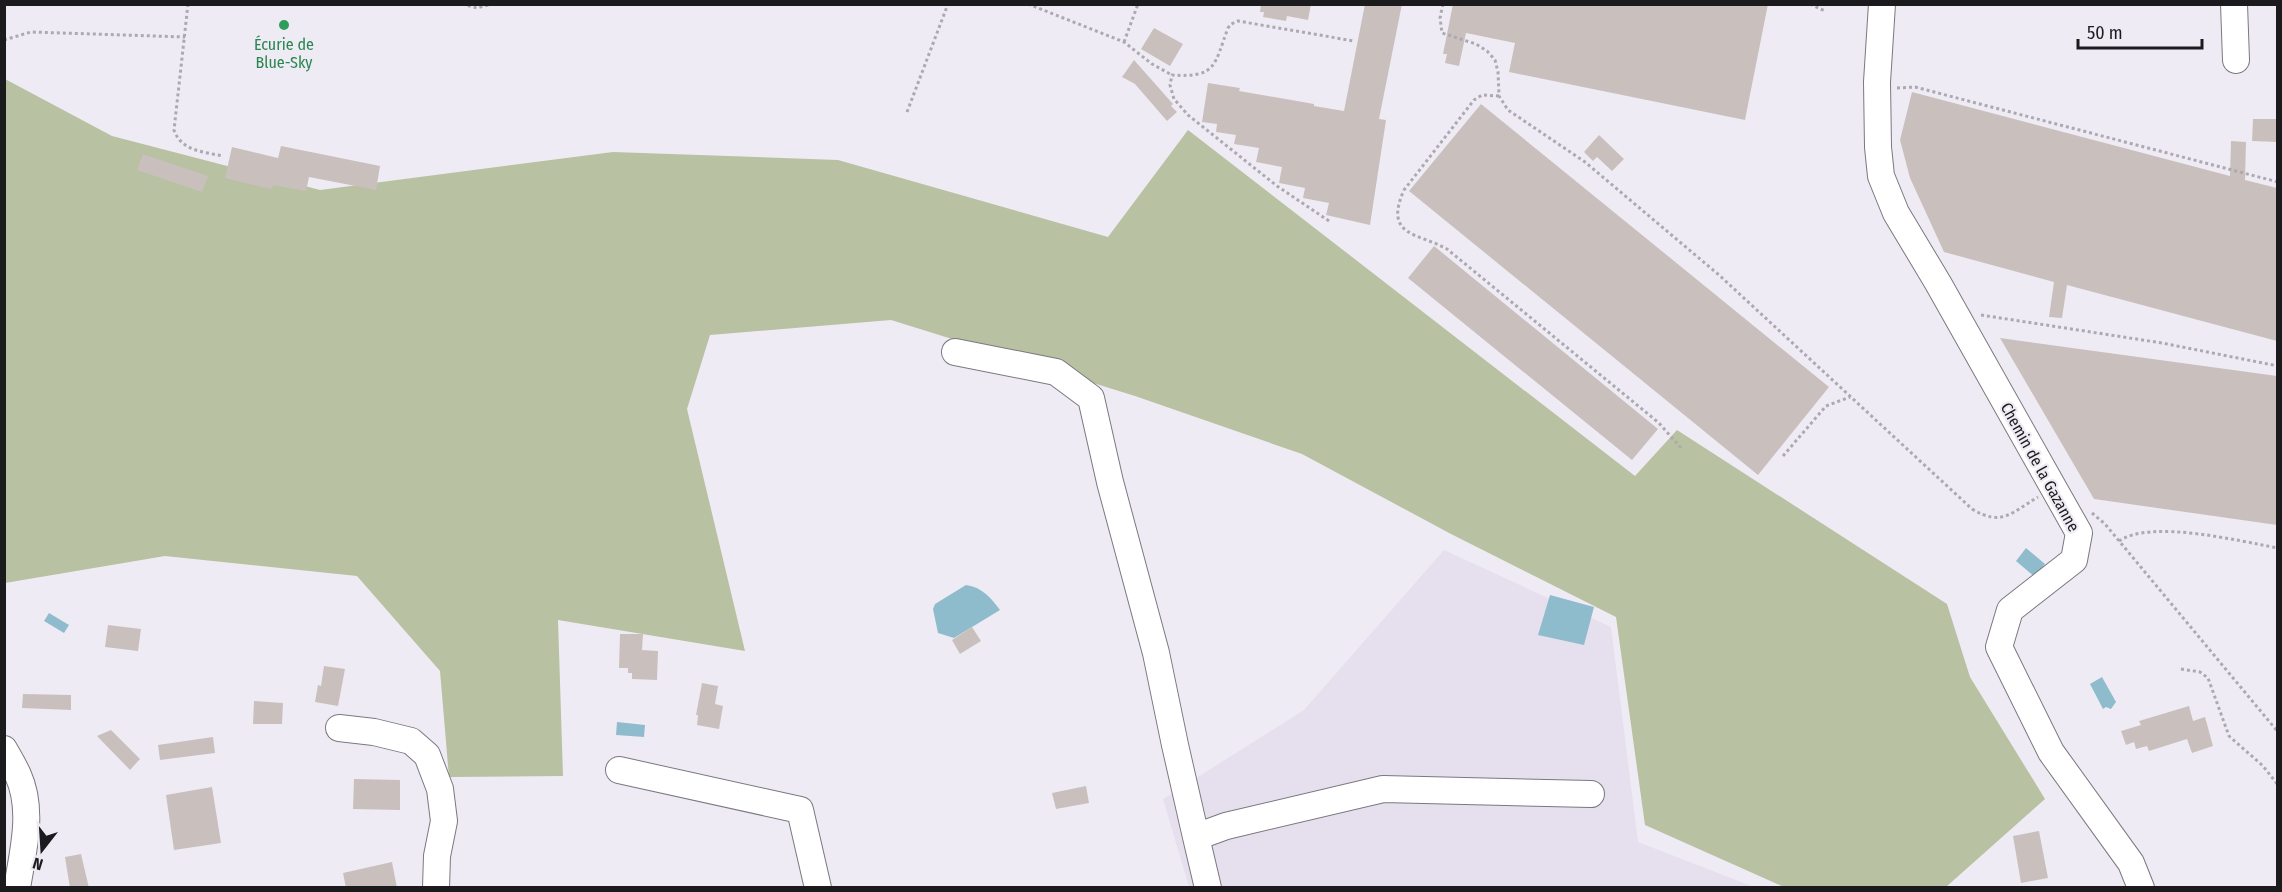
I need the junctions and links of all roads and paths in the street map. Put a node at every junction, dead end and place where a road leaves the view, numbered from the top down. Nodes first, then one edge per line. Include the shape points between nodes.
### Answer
1 (188, 4) edge
2 (462, 4) edge
3 (492, 4) edge
4 (948, 4) edge
5 (1028, 4) edge
6 (1138, 4) edge
7 (1443, 4) edge
8 (1810, 4) edge
9 (1882, 4) edge
10 (2234, 4) edge
11 (1825, 11) dead end
12 (185, 37) junction
13 (4, 40) edge
14 (1354, 41) dead end
15 (1124, 42) junction
16 (2236, 60) dead end
17 (1172, 75) junction
18 (1877, 87) junction
19 (1499, 96) junction
20 (907, 112) dead end
21 (223, 156) dead end
22 (2277, 182) edge
23 (1329, 221) dead end
24 (1958, 318) junction
25 (955, 352) dead end
26 (2277, 366) edge
27 (1850, 397) junction
28 (1682, 449) dead end
29 (1783, 456) dead end
30 (2058, 496) junction
31 (2119, 541) junction
32 (2277, 548) edge
33 (2181, 669) dead end
34 (339, 728) dead end
35 (2277, 732) edge
36 (4, 750) edge
37 (619, 770) dead end
38 (2277, 785) edge
39 (1592, 794) dead end
40 (1196, 837) junction
41 (17, 888) edge
42 (436, 888) edge
43 (818, 888) edge
44 (1208, 888) edge
45 (2141, 888) edge

1 - 12 path
2 - 3 path via 477,8
4 - 20 path
5 - 15 path
6 - 15 path
7 - 19 path via 1443,33 1476,44 1495,60
8 - 11 path
9 - 18 street, Chemin de la Gazanne
10 - 16 street
12 - 13 path via 31,32
12 - 21 path via 174,130 186,147
14 - 17 path via 1238,21 1228,28 1210,70 1191,76
15 - 17 path
17 - 23 path via 1174,99 1188,115 1277,186
18 - 22 path via 1915,87
18 - 24 street, Chemin de la Gazanne via 1881,176 1896,213
19 - 27 path via 1508,110 1578,157 1719,275
19 - 28 path via 1474,100 1404,190 1398,202 1401,224 1408,234 1447,249 1659,423
24 - 26 path via 1974,314 2162,343
24 - 30 street, Chemin de la Gazanne
25 - 40 street via 1056,372 1091,398 1156,653
27 - 29 path via 1826,406
27 - 30 path via 1983,516 2005,517
30 - 31 path via 2094,513
30 - 45 street, Chemin de la Gazanne via 2079,533 2074,560 2010,610 1999,647 2051,752 2131,862
31 - 32 path via 2128,535 2152,531 2221,537
31 - 35 path
33 - 38 path via 2200,672 2208,678 2229,736
34 - 42 street via 411,741 426,755 440,789 444,821
36 - 41 street via 19,776 27,808
37 - 43 street via 800,810
39 - 40 street via 1383,789 1226,826
40 - 44 street

